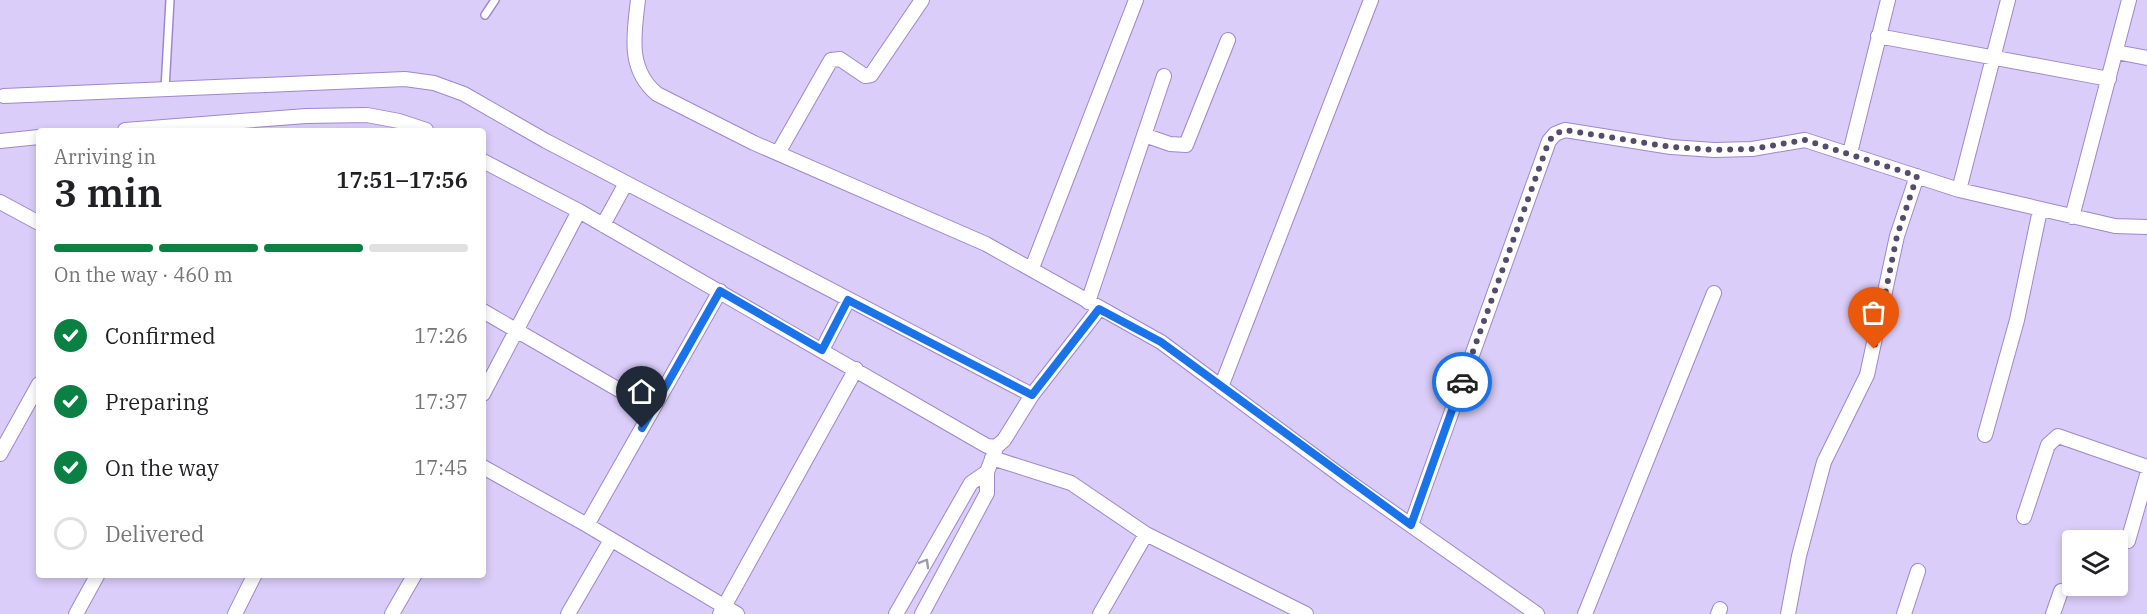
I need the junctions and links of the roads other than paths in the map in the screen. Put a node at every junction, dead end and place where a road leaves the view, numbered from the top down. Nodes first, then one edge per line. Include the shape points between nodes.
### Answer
1 (170, 0) edge
2 (495, 0) edge
3 (638, 0) edge
4 (922, 0) edge
5 (1136, 0) edge
6 (1371, 0) edge
7 (1888, 0) edge
8 (2008, 0) edge
9 (2129, 0) edge
10 (485, 15) dead end
11 (1878, 36) junction
12 (1228, 40) dead end
13 (2116, 52) junction
14 (1995, 58) junction
15 (2147, 58) edge
16 (1164, 76) dead end
17 (2109, 79) junction
18 (165, 89) junction
19 (4, 96) dead end
20 (306, 116) junction
21 (185, 128) edge
22 (302, 128) edge
23 (420, 128) edge
24 (1144, 135) junction
25 (36, 137) edge
26 (0, 141) edge
27 (778, 153) junction
28 (1850, 153) junction
29 (486, 163) edge
30 (1917, 176) junction
31 (626, 183) junction
32 (1959, 190) junction
33 (0, 202) edge
34 (2040, 210) junction
35 (579, 211) junction
36 (2072, 218) junction
37 (36, 221) edge
38 (603, 225) junction
39 (2147, 227) edge
40 (1032, 268) junction
41 (720, 291) junction
42 (1714, 293) dead end
43 (848, 300) junction
44 (1094, 306) junction
45 (486, 313) edge
46 (518, 331) junction
47 (822, 350) junction
48 (856, 369) junction
49 (1221, 387) junction
50 (36, 389) edge
51 (486, 389) edge
52 (1032, 395) junction
53 (652, 409) junction
54 (1985, 435) dead end
55 (994, 453) junction
56 (0, 454) edge
57 (2147, 467) edge
58 (486, 468) edge
59 (987, 472) junction
60 (2147, 475) edge
61 (2024, 517) dead end
62 (587, 525) junction
63 (1411, 525) junction
64 (1146, 534) junction
65 (611, 540) junction
66 (2128, 541) dead end
67 (1918, 572) dead end
68 (96, 578) edge
69 (253, 578) edge
70 (413, 578) edge
71 (2061, 591) dead end
72 (1284, 609) edge
73 (727, 612) edge
74 (75, 614) edge
75 (235, 614) edge
76 (392, 614) edge
77 (568, 614) edge
78 (896, 614) edge
79 (922, 614) edge
80 (1100, 614) edge
81 (1306, 614) edge
82 (1537, 614) edge
83 (1585, 614) edge
84 (1788, 614) edge
85 (1904, 614) edge
86 (2053, 614) edge

1 - 18 lane
2 - 10 lane
3 - 27 street via 633,46 646,84
4 - 27 street via 871,75 865,76 840,59 829,62
5 - 40 street
6 - 49 street
7 - 11 street
8 - 14 street
9 - 13 street
11 - 14 street
11 - 28 street
12 - 24 street via 1186,146
13 - 15 street
13 - 17 street
14 - 17 street
14 - 32 street
16 - 24 street
17 - 36 street
18 - 19 street
18 - 31 street via 405,79 434,83 464,94
20 - 21 street
20 - 22 street
20 - 23 street via 367,115
24 - 44 street
25 - 26 street
27 - 40 street
28 - 30 street
28 - 63 street via 1805,140 1752,149 1714,150 1565,130 1555,134 1549,141
29 - 35 street
30 - 32 street
30 - 84 street via 1897,236 1867,375 1832,443 1818,484
31 - 38 street
31 - 43 street
32 - 34 street
33 - 37 street
34 - 36 street
34 - 54 street via 2017,320
35 - 38 street
35 - 46 street
36 - 39 street
38 - 41 street
40 - 44 street
41 - 47 street
41 - 53 street
42 - 83 street
43 - 47 street
43 - 52 street
44 - 49 street via 1161,342
44 - 52 street
45 - 46 street
46 - 51 street
46 - 53 street
47 - 48 street
48 - 55 street
48 - 73 street
49 - 63 street
50 - 56 street
52 - 55 street
53 - 62 street
55 - 59 street
55 - 64 street via 1071,483
57 - 61 street via 2058,436 2048,445
58 - 62 street
78 -> 59 street via 971,483
59 - 79 street via 987,493
60 - 66 street
62 - 65 street
63 - 82 street
64 - 72 street
64 - 80 street
65 - 73 street
65 - 77 street
67 - 85 street
68 - 74 street
69 - 75 street
70 - 76 street
71 - 86 street
72 - 81 street

